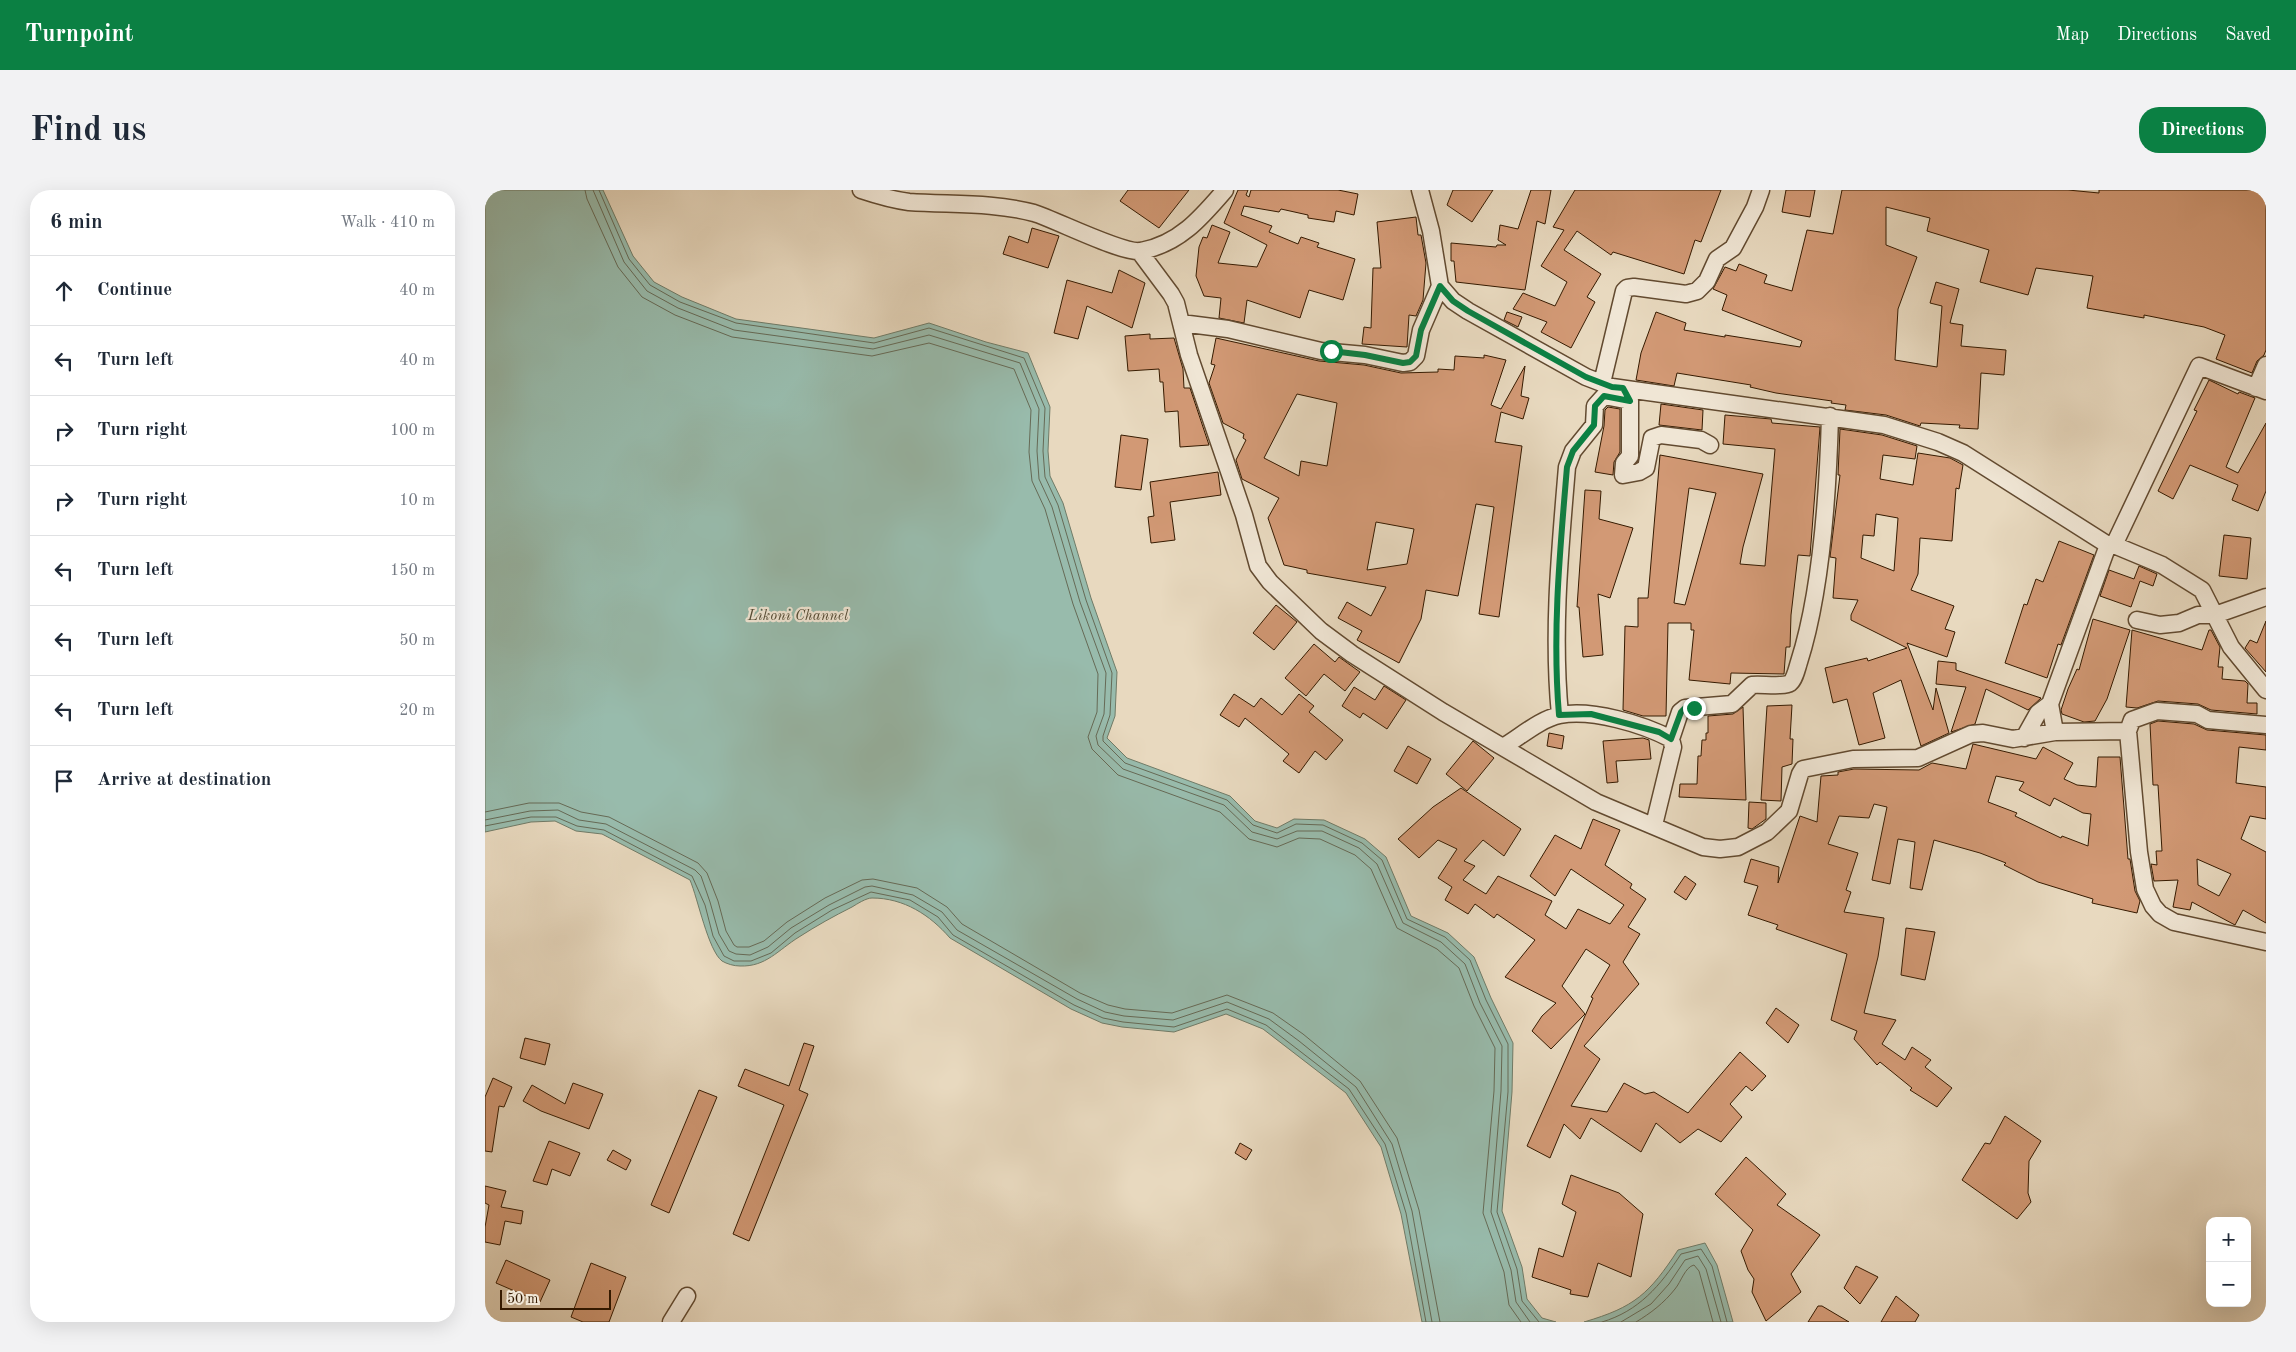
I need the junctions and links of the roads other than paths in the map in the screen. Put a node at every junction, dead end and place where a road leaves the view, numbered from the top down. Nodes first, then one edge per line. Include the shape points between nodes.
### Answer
1 (861, 190) edge
2 (1225, 190) edge
3 (1420, 190) edge
4 (1761, 190) edge
5 (910, 196) edge
6 (1139, 251) junction
7 (1440, 286) junction
8 (1181, 323) junction
9 (2266, 365) edge
10 (1602, 383) junction
11 (2261, 390) edge
12 (1627, 394) junction
13 (1830, 416) junction
14 (1710, 445) dead end
15 (2111, 545) junction
16 (2266, 597) edge
17 (2215, 616) junction
18 (2137, 620) dead end
19 (2266, 690) edge
20 (2050, 704) junction
21 (1559, 715) junction
22 (2266, 725) edge
23 (2128, 731) junction
24 (2055, 732) junction
25 (2024, 738) junction
26 (1671, 739) junction
27 (1503, 747) junction
28 (1655, 825) junction
29 (2266, 942) edge
30 (687, 1296) dead end
31 (674, 1320) edge

1 - 5 street
2 - 6 street via 1185,233
3 - 7 street
4 - 10 street via 1733,248 1717,260 1707,281 1697,292 1686,294 1633,287 1624,291
5 - 6 street via 1009,207
6 - 8 street via 1171,294
7 - 8 street via 1421,330 1416,356 1403,363 1321,351 1228,329
7 - 10 street via 1453,301 1468,311
8 - 27 street via 1244,514 1255,558 1263,574 1321,631 1352,654
9 - 11 street
10 - 12 street
11 - 15 street via 2199,366
12 - 13 street
12 - 14 street via 1630,456 1624,463 1623,475 1643,471 1655,436 1661,434 1701,440
12 - 21 street via 1604,396 1595,406 1594,425 1573,451 1567,467 1556,591
13 - 15 street via 1883,425 1950,446
13 - 26 street via 1829,465 1818,568 1806,638 1793,680 1787,684 1752,685 1738,700 1726,706 1685,708
15 - 17 street via 2162,565 2195,583 2207,597
15 - 20 street
16 - 17 street
17 - 18 street via 2198,615 2179,623 2160,625
17 - 19 street via 2236,654
20 - 24 street
20 - 25 street via 2038,713
21 - 26 street via 1591,714 1659,732
21 - 27 street
22 - 23 street via 2157,711 2132,720
23 - 24 street
23 - 29 street via 2139,852 2145,889 2153,906 2174,922
24 - 25 street
25 - 28 street via 1971,734 1918,758 1853,759 1803,769 1785,816 1761,836 1738,847 1703,847
26 - 28 street via 1673,747
27 - 28 street via 1596,802
30 - 31 street

